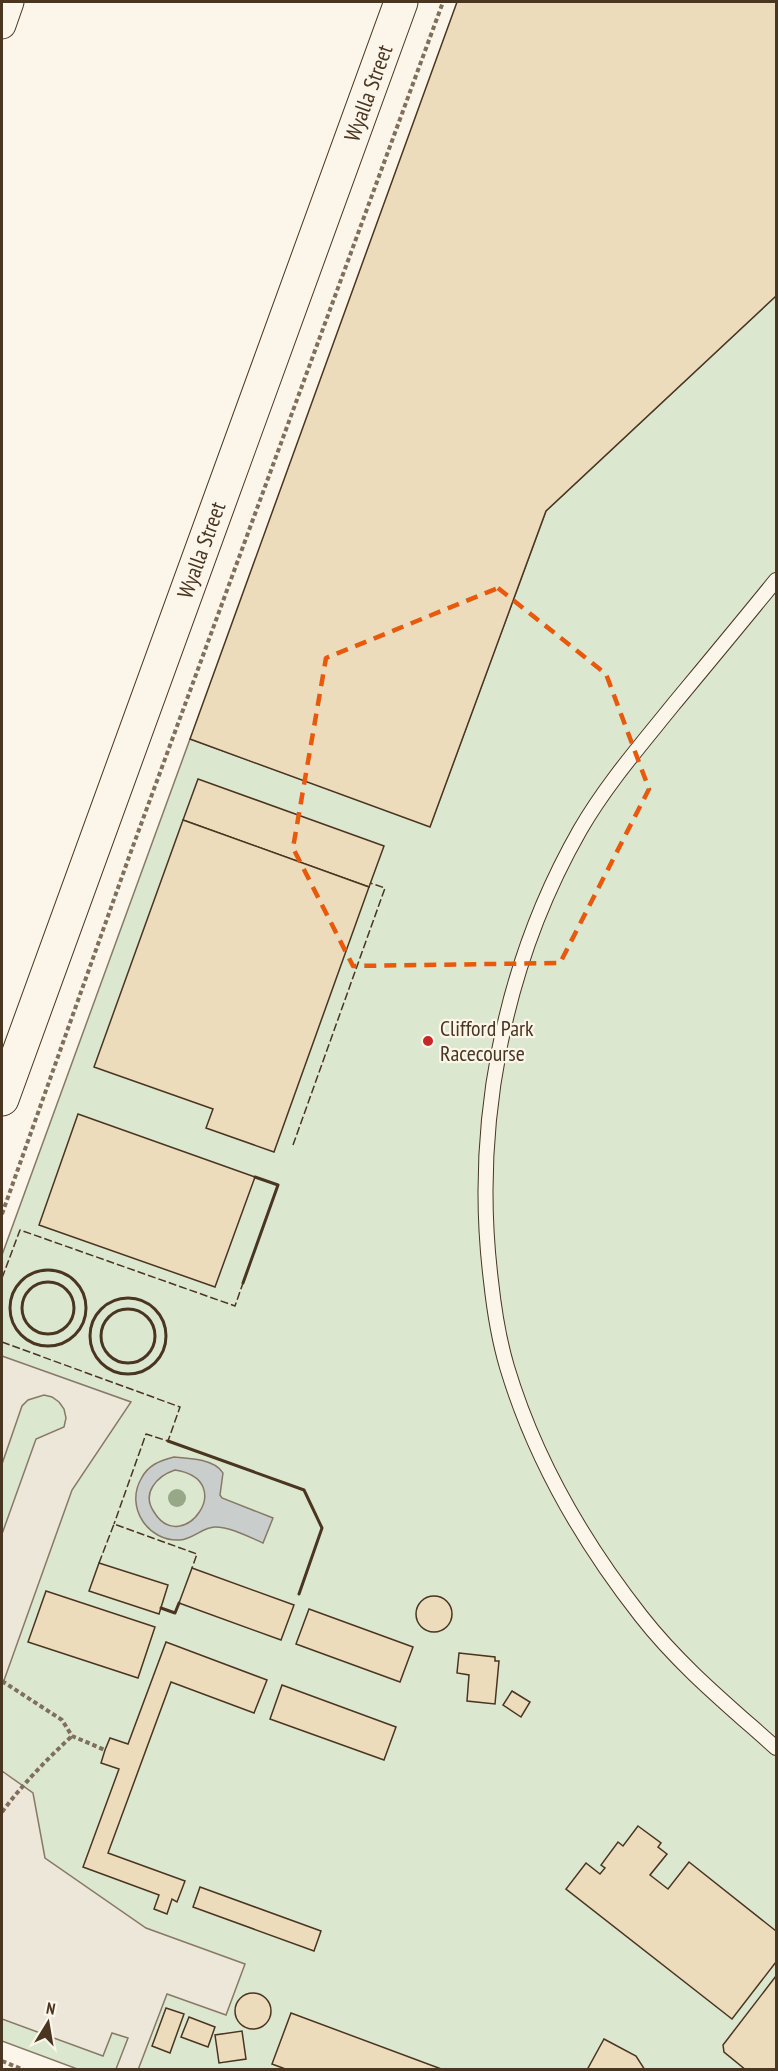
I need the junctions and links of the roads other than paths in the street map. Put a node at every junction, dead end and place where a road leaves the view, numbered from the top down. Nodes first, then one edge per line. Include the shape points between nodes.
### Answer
1 (10, 2) edge
2 (401, 2) edge
3 (2, 25) edge
4 (777, 580) edge
5 (2, 1099) edge
6 (777, 1748) edge

1 - 3 street
2 - 5 street, Wyalla Street
4 - 6 lane via 627,761 562,864 525,953 508,1008 495,1067 485,1187 486,1246 506,1366 552,1478 603,1565 643,1619 679,1662

